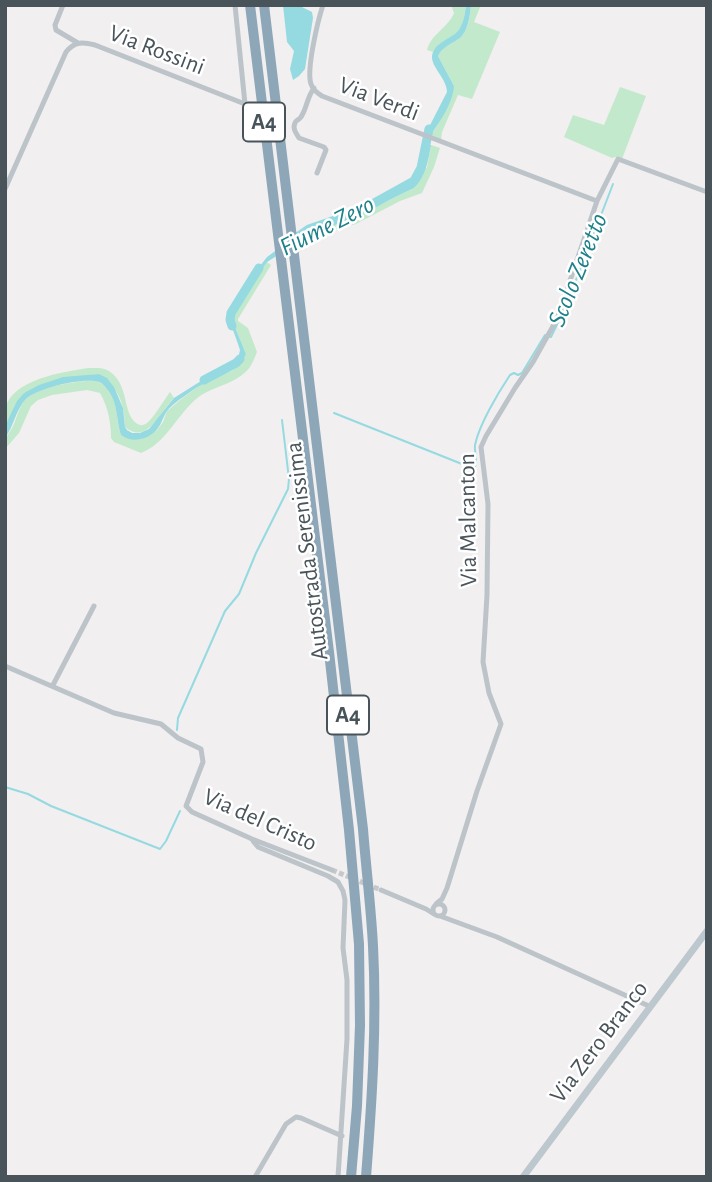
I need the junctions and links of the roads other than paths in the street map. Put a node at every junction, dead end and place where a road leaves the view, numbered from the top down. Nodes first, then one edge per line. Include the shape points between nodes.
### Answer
1 (63, 5) edge
2 (235, 5) edge
3 (250, 5) edge
4 (264, 5) edge
5 (323, 5) edge
6 (78, 43) junction
7 (314, 88) junction
8 (317, 173) dead end
9 (5, 189) edge
10 (707, 192) edge
11 (597, 201) junction
12 (94, 606) dead end
13 (5, 666) edge
14 (52, 685) junction
15 (252, 839) junction
16 (332, 870) tunnel mouth
17 (381, 890) tunnel mouth
18 (435, 904) junction
19 (444, 905) junction
20 (426, 909) junction
21 (437, 915) junction
22 (450, 919) junction
23 (707, 931) edge
24 (650, 1007) junction
25 (342, 1136) junction
26 (255, 1177) edge
27 (338, 1177) edge
28 (351, 1177) edge
29 (366, 1177) edge
30 (523, 1177) edge

1 - 6 street via 56,30
2 - 6 street, Via Rossini via 245,104 95,45
3 - 28 highway, Autostrada Serenissima / A4 via 329,653 359,944 358,1092
4 - 29 highway, Autostrada Serenissima / A4 via 363,829 375,1028
5 - 7 street, Via Verdi via 310,76
6 - 9 street, Via Rossini via 66,52
7 - 8 street via 294,126 299,138 326,150
7 - 11 street, Via Verdi via 331,101
10 - 11 street, Via Malcanton via 618,159
11 - 19 street, Via Malcanton via 561,309 481,447 488,504 483,662 501,724
12 - 14 street
13 - 14 street, Via del Cristo
14 - 15 street, Via del Cristo via 122,716 162,724 178,738 201,748 203,762 186,806
15 - 16 street, Via del Cristo
15 - 25 street via 258,847 328,876 343,891 347,1039
17 - 20 street
18 - 19 street
18 - 20 street
18 - 21 street via 432,909
19 - 21 street via 443,914
19 - 22 street
20 - 21 street
21 - 22 street
22 - 24 street
23 - 24 main road, Via Zero Branco
24 - 30 main road, Via Zero Branco
25 - 26 street via 296,1117 286,1124
25 - 27 street

